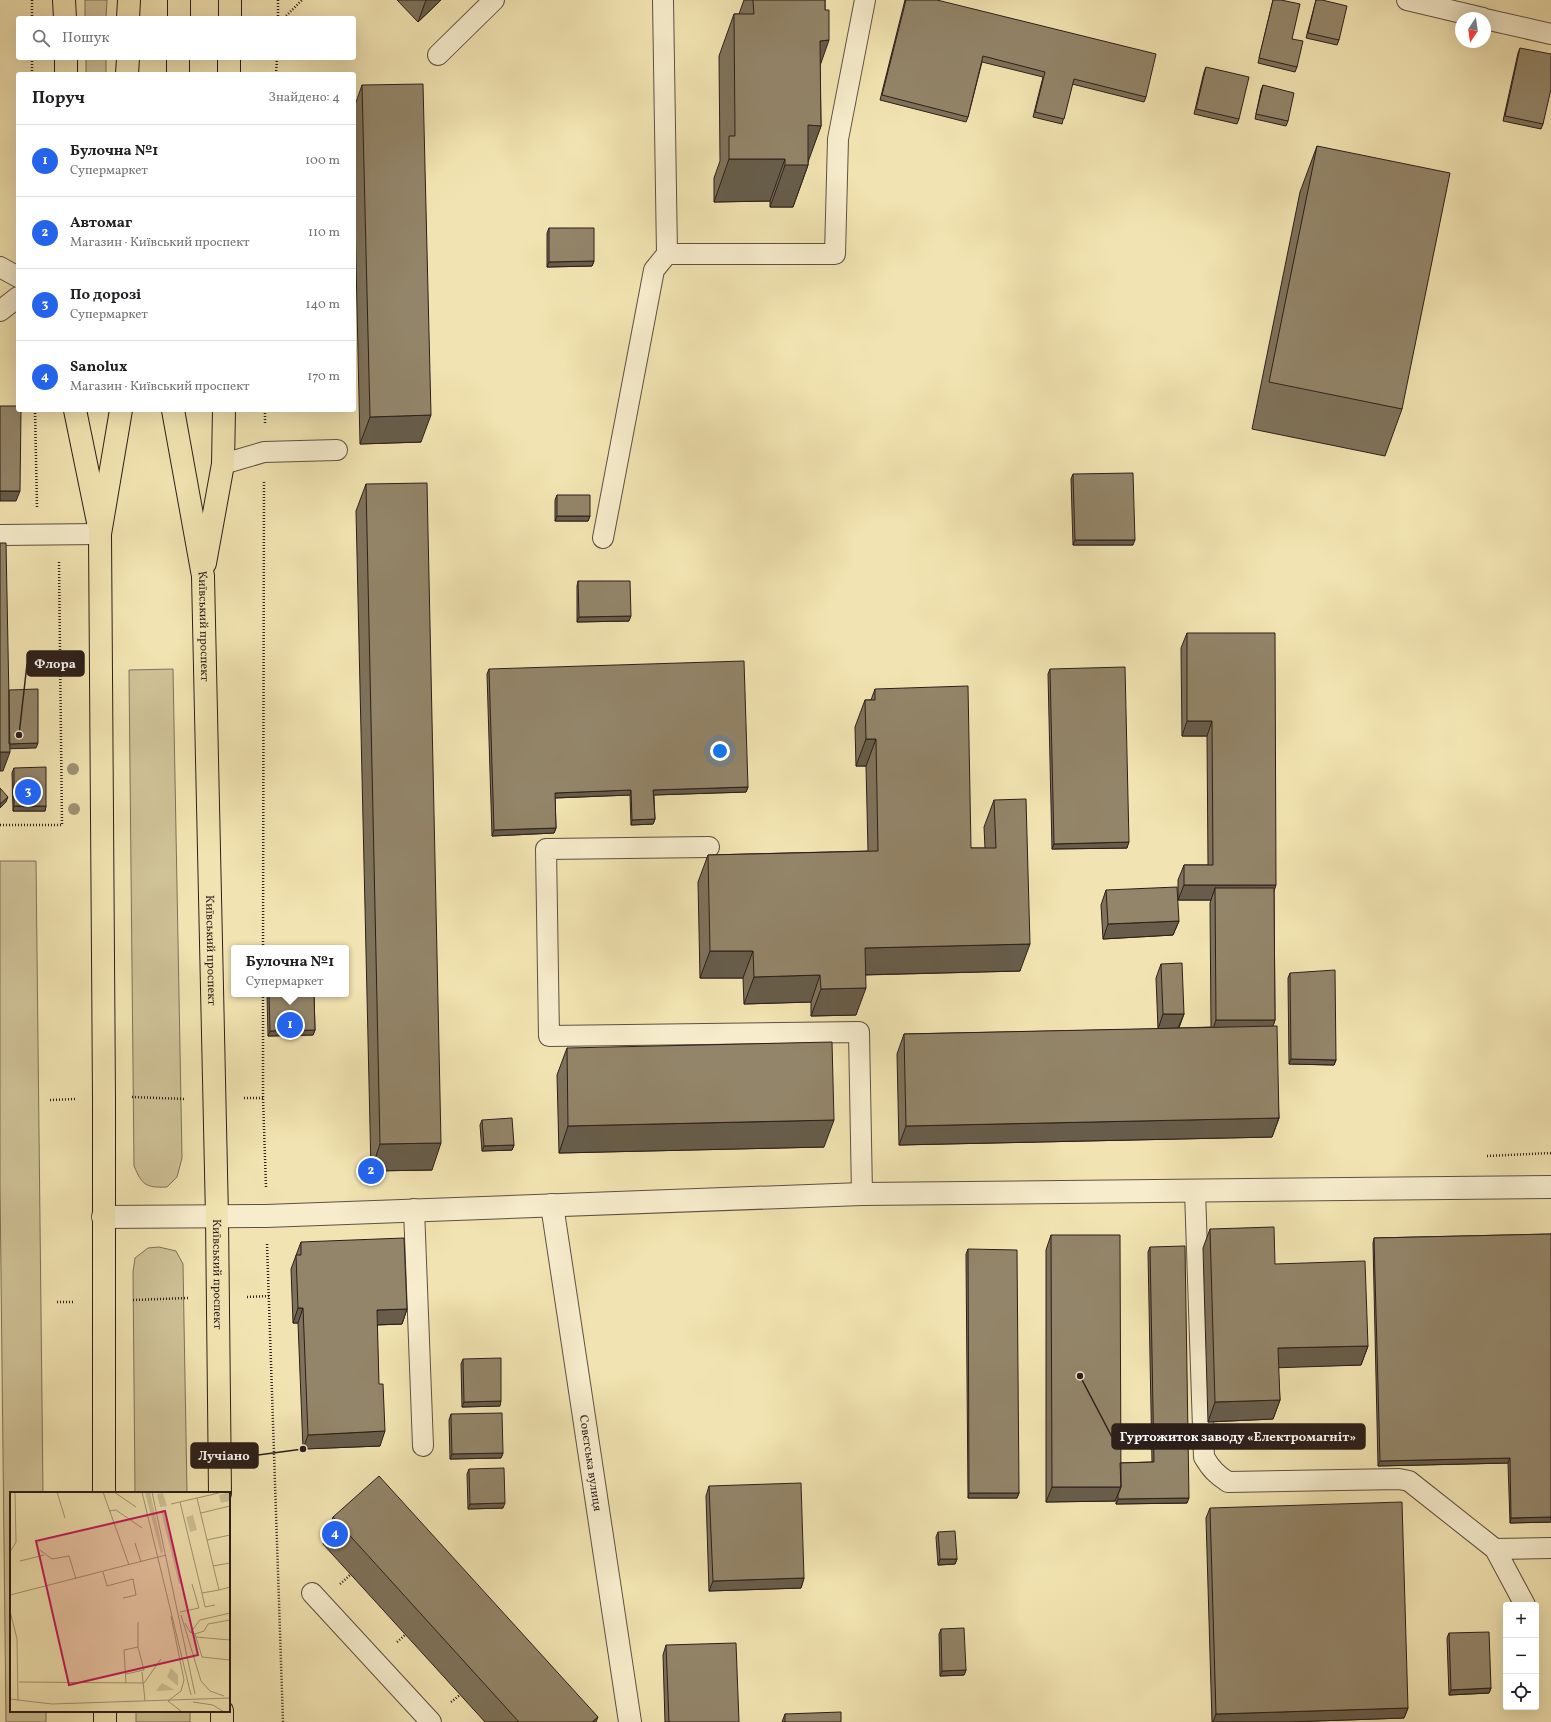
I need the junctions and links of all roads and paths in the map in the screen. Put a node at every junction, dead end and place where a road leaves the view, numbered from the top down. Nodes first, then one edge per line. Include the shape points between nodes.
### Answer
1 (32, 0) edge
2 (64, 0) edge
3 (129, 0) edge
4 (179, 0) edge
5 (230, 0) edge
6 (278, 0) edge
7 (302, 0) edge
8 (494, 0) edge
9 (663, 0) edge
10 (865, 0) edge
11 (1407, 0) edge
12 (1458, 12) edge
13 (32, 16) edge
14 (65, 16) edge
15 (128, 16) edge
16 (179, 16) edge
17 (230, 16) edge
18 (278, 16) edge
19 (286, 16) edge
20 (1491, 20) edge
21 (1551, 34) edge
22 (438, 55) dead end
23 (32, 60) edge
24 (66, 60) edge
25 (128, 60) edge
26 (178, 60) edge
27 (229, 60) edge
28 (277, 60) edge
29 (32, 72) edge
30 (66, 72) edge
31 (127, 72) edge
32 (178, 72) edge
33 (229, 72) edge
34 (276, 72) edge
35 (667, 254) junction
36 (0, 267) edge
37 (16, 276) edge
38 (16, 299) edge
39 (0, 311) edge
40 (35, 412) edge
41 (74, 412) edge
42 (121, 412) edge
43 (173, 412) edge
44 (224, 412) edge
45 (265, 412) edge
46 (337, 450) dead end
47 (264, 452) junction
48 (223, 464) junction
49 (100, 534) junction
50 (0, 535) edge
51 (50, 535) junction
52 (603, 538) dead end
53 (203, 576) junction
54 (0, 825) edge
55 (709, 847) dead end
56 (263, 945) edge
57 (263, 997) edge
58 (263, 1098) junction
59 (104, 1099) junction
60 (214, 1099) junction
61 (50, 1100) dead end
62 (1551, 1187) edge
63 (1195, 1191) junction
64 (862, 1194) junction
65 (552, 1205) junction
66 (414, 1210) junction
67 (266, 1216) junction
68 (102, 1217) junction
69 (217, 1217) junction
70 (269, 1296) junction
71 (218, 1298) junction
72 (103, 1301) junction
73 (57, 1302) dead end
74 (423, 1446) dead end
75 (104, 1492) edge
76 (220, 1492) edge
77 (1551, 1548) edge
78 (1495, 1549) junction
79 (312, 1593) dead end
80 (1523, 1602) edge
81 (283, 1722) edge
82 (430, 1722) edge
83 (630, 1722) edge

1 - 13 path
2 - 14 main road
3 - 15 main road
4 - 16 main road
5 - 17 main road
6 - 18 path
7 - 19 path
8 - 22 lane
9 - 35 lane
10 - 35 lane via 838,139 835,254
11 - 12 lane
20 - 21 lane
23 - 29 path
24 - 30 main road
25 - 31 main road
26 - 32 main road
27 - 33 main road
28 - 34 path
35 - 52 lane via 654,270
36 - 37 lane
38 - 39 lane
40 - 51 path via 37,505
41 - 49 main road
42 - 49 main road
43 - 53 main road, Київський проспект
44 - 48 main road
45 - 47 path
46 - 47 lane
47 - 48 lane
47 - 56 path
48 - 53 main road
49 - 51 lane
49 - 59 main road
50 - 51 lane
51 - 54 path via 58,556 62,825
53 - 60 main road, Київський проспект
55 - 64 lane via 546,849 549,1036 859,1032
57 - 58 path
58 - 60 path
58 - 67 path
59 - 60 path
59 - 61 path
59 - 68 main road
60 - 69 main road, Київський проспект
62 - 63 street
63 - 64 street
63 - 78 lane via 1204,1457 1210,1468 1228,1482 1399,1478 1409,1481
64 - 65 street
65 - 66 street
65 - 83 street, Совєтська вулиця
66 - 67 street
66 - 74 lane
67 - 69 street
67 - 70 path
68 - 69 street
68 - 72 main road
69 - 71 main road, Київський проспект
70 - 71 path
70 - 81 path
71 - 72 path
71 - 76 main road, Київський проспект
72 - 73 path
72 - 75 main road
77 - 78 lane
78 - 80 lane
79 - 82 lane

